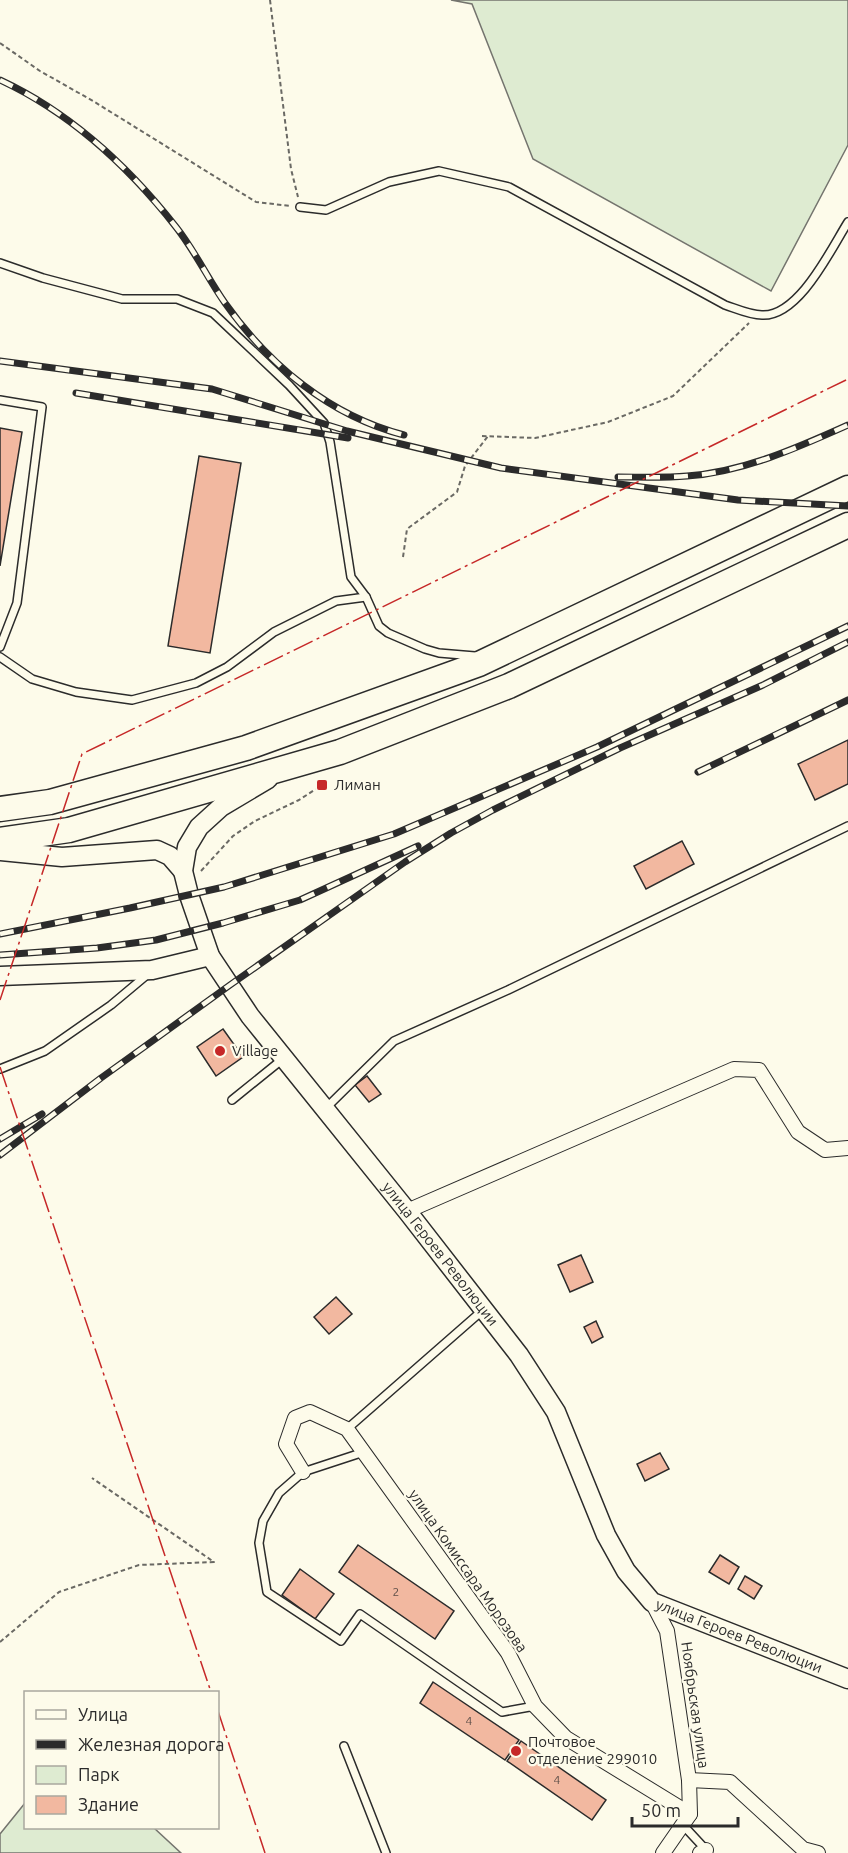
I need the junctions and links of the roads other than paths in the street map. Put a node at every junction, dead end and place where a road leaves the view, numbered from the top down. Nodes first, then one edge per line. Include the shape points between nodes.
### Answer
1 (300, 207) road end
2 (848, 222) edge
3 (0, 263) edge
4 (0, 400) edge
5 (848, 488) edge
6 (848, 525) edge
7 (366, 597) junction
8 (0, 647) edge
9 (0, 657) edge
10 (493, 658) junction
11 (286, 769) junction
12 (0, 809) edge
13 (848, 826) edge
14 (0, 840) edge
15 (0, 851) edge
16 (185, 879) junction
17 (210, 956) junction
18 (152, 970) junction
19 (0, 976) edge
20 (284, 1058) junction
21 (0, 1069) edge
22 (232, 1100) dead end
23 (325, 1109) junction
24 (848, 1148) edge
25 (407, 1211) junction
26 (483, 1310) junction
27 (348, 1429) junction
28 (364, 1452) junction
29 (303, 1472) junction
30 (652, 1602) junction
31 (848, 1679) edge
32 (535, 1706) junction
33 (344, 1746) dead end
34 (689, 1780) junction
35 (686, 1818) junction
36 (705, 1852) edge
37 (386, 1853) edge
38 (663, 1853) edge
39 (818, 1853) edge

1 - 2 lane via 326,210 389,182 440,171 481,180 509,187 725,305 763,316 784,310 801,293
3 - 7 lane via 122,299 177,299 213,313 324,423 351,577
4 - 8 lane via 42,407 17,603
5 - 10 highway
6 - 11 highway via 509,686
7 - 9 lane via 336,601 274,632 227,667 196,683 132,700 76,692 32,679
7 - 10 lane via 379,626 388,633 439,653
10 - 12 highway via 246,748 50,802
11 - 14 highway via 69,830
11 - 16 main road via 221,807 199,827 187,847
13 - 23 lane via 394,1041
15 - 16 main road via 62,857 157,850 170,856
16 - 17 main road, улица Героев Революции
17 - 18 main road
17 - 20 main road, улица Героев Революции
18 - 19 main road
18 - 21 lane via 111,1005 45,1051
20 - 22 lane
20 - 23 main road, улица Героев Революции
23 - 25 main road, улица Героев Революции
24 - 25 street via 825,1150 798,1132 759,1070 734,1069
25 - 26 main road, улица Героев Революции
26 - 27 lane
26 - 30 main road, улица Героев Революции via 519,1355 556,1412 606,1535 626,1571
27 - 28 street, улица Комиссара Морозова
27 - 29 street via 310,1412 295,1418 286,1444
28 - 29 lane
28 - 32 street, улица Комиссара Морозова via 508,1653
29 - 32 lane via 279,1493 263,1521 259,1543 267,1592 341,1641 360,1614 502,1712
30 - 31 main road, улица Героев Революции
30 - 34 street, Ноябрьская улица via 667,1631
32 - 35 street, улица Комиссара Морозова via 566,1738
33 - 37 lane
34 - 35 street, Ноябрьская улица
34 - 39 street, Ноябрьская улица via 730,1782 803,1849
35 - 36 lane, улица Комиссара Морозова
35 - 38 street

